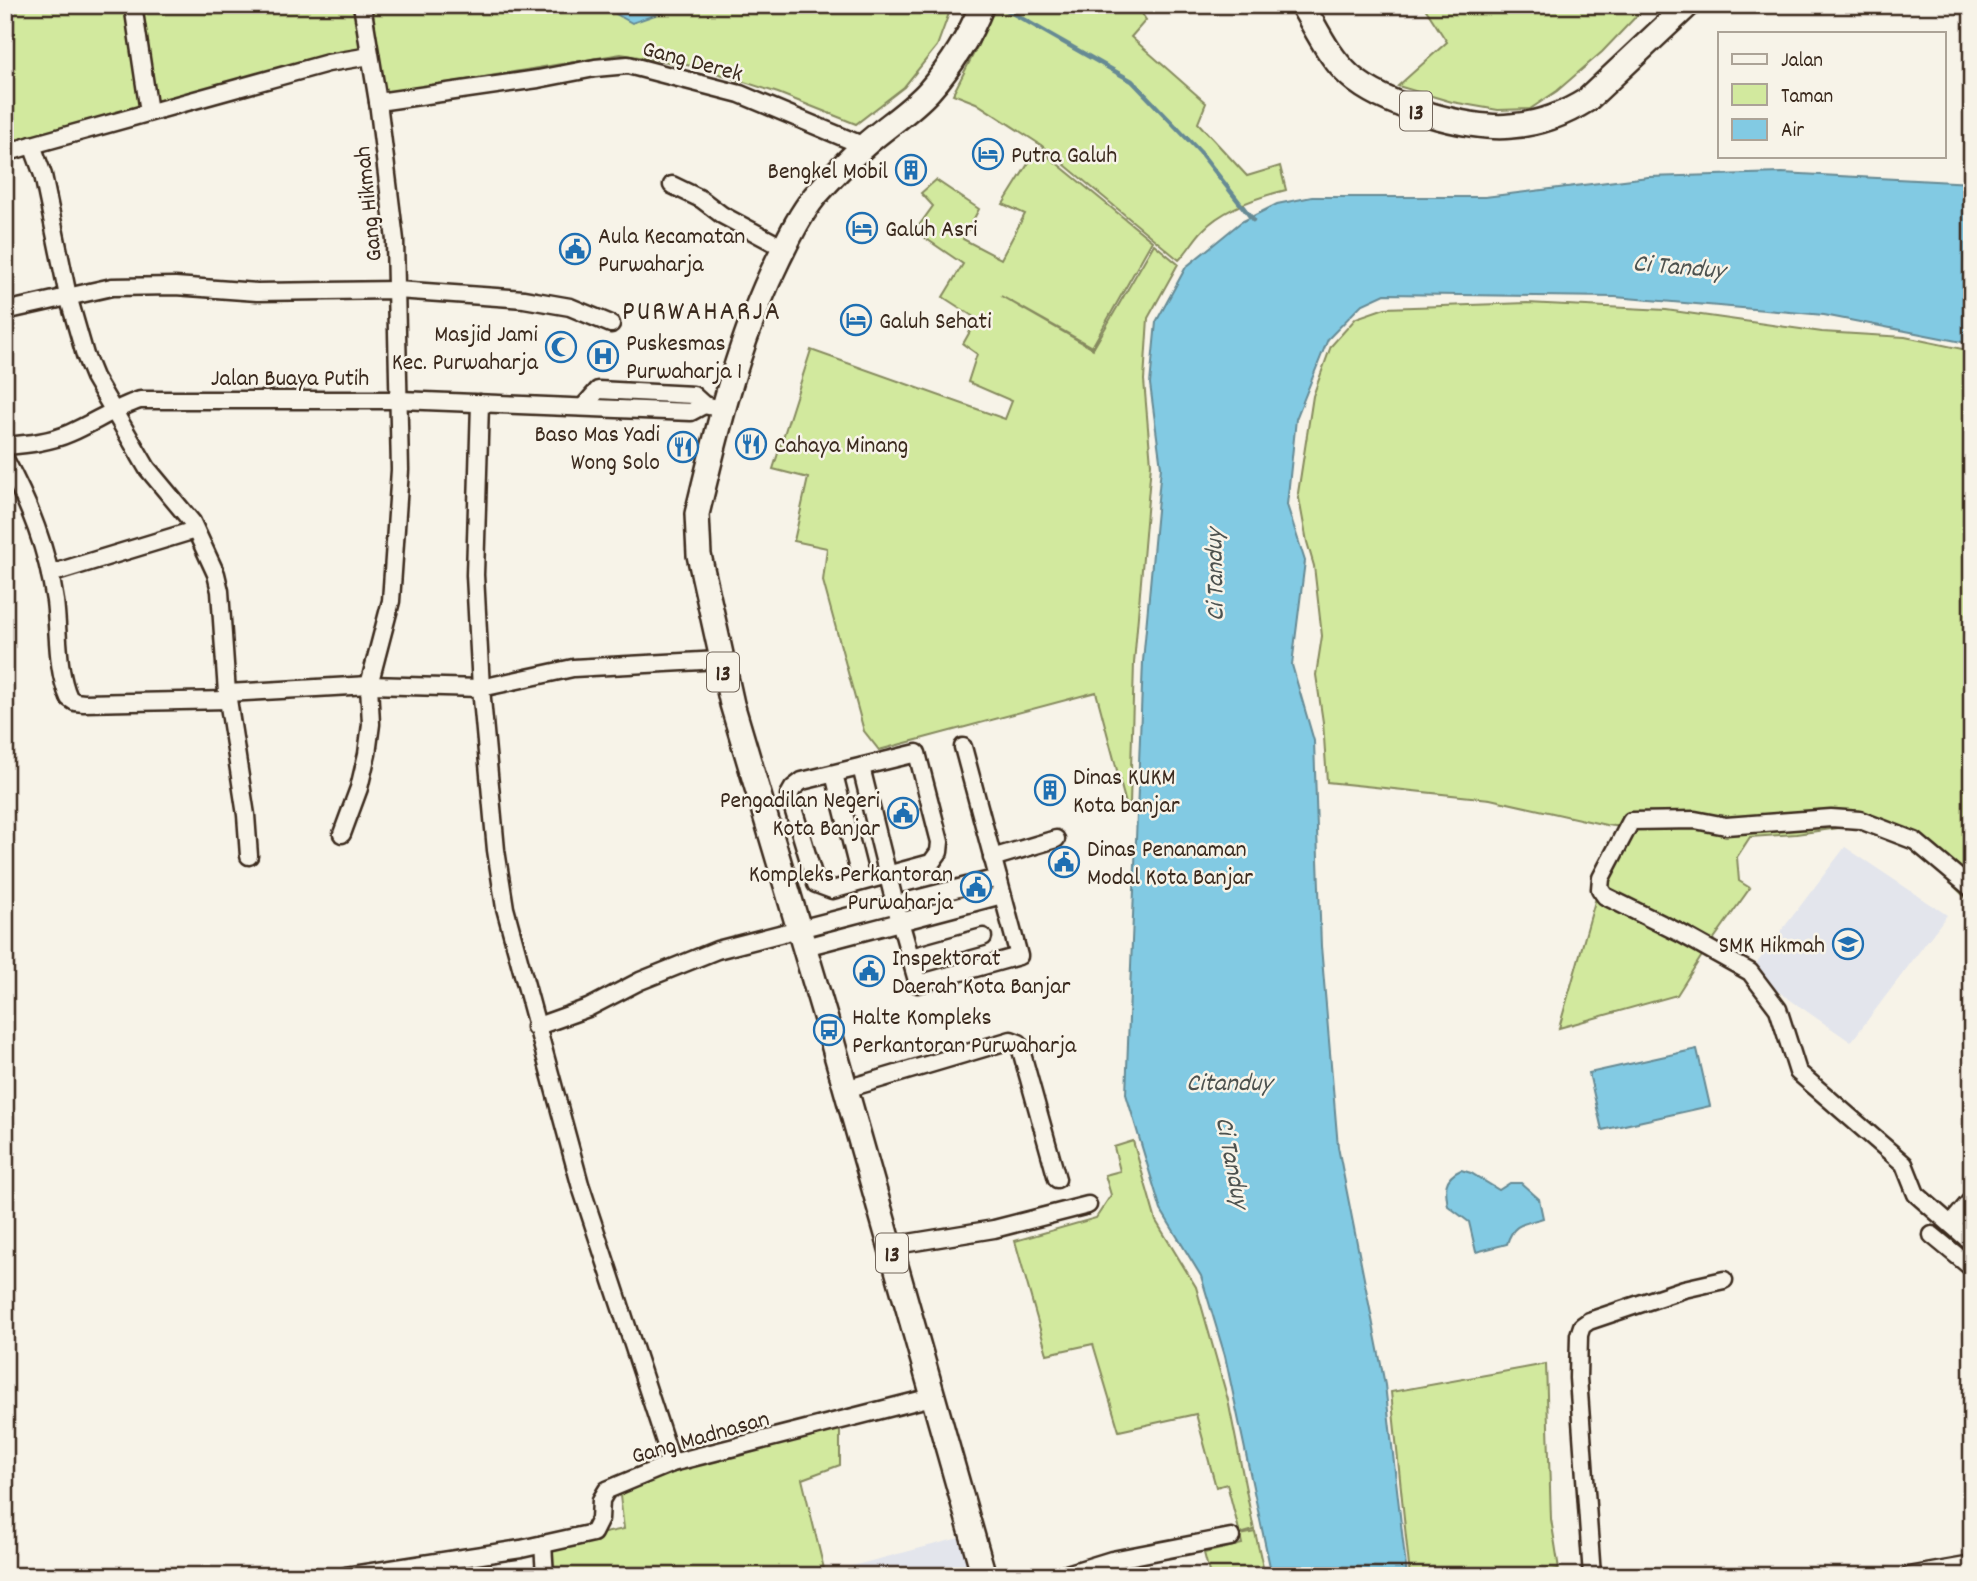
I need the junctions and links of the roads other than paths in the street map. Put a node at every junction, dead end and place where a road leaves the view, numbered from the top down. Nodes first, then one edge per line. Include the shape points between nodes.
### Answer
1 (132, 5) edge
2 (362, 5) edge
3 (982, 5) edge
4 (1302, 5) edge
5 (1688, 5) edge
6 (370, 56) junction
7 (378, 102) junction
8 (149, 112) junction
9 (32, 145) junction
10 (864, 146) junction
11 (5, 153) edge
12 (672, 185) dead end
13 (784, 248) junction
14 (397, 290) junction
15 (68, 296) junction
16 (5, 311) edge
17 (611, 324) dead end
18 (400, 401) junction
19 (480, 403) junction
20 (713, 406) junction
21 (113, 409) junction
22 (5, 446) edge
23 (5, 459) edge
24 (195, 530) junction
25 (50, 574) junction
26 (720, 660) junction
27 (369, 685) junction
28 (481, 688) junction
29 (228, 697) junction
30 (963, 747) dead end
31 (861, 767) junction
32 (834, 774) junction
33 (342, 834) dead end
34 (1056, 839) dead end
35 (249, 856) dead end
36 (992, 858) junction
37 (888, 874) junction
38 (998, 878) junction
39 (861, 881) junction
40 (1972, 889) edge
41 (1002, 895) junction
42 (895, 904) junction
43 (901, 922) junction
44 (983, 937) dead end
45 (802, 939) junction
46 (911, 957) junction
47 (535, 1027) junction
48 (846, 1089) junction
49 (1057, 1179) dead end
50 (1972, 1199) edge
51 (1088, 1205) dead end
52 (1951, 1224) junction
53 (1932, 1235) dead end
54 (1972, 1243) edge
55 (890, 1246) junction
56 (1972, 1268) edge
57 (1724, 1280) dead end
58 (932, 1397) junction
59 (672, 1463) junction
60 (1231, 1537) dead end
61 (543, 1544) junction
62 (1972, 1564) edge
63 (1092, 1571) edge
64 (346, 1576) edge
65 (545, 1576) edge
66 (984, 1576) edge
67 (1060, 1576) edge
68 (1592, 1576) edge
69 (1909, 1576) edge

1 - 8 street
2 - 6 street, Gang Hikmah
3 - 10 highway, 13 via 971,33 928,93
4 - 5 highway, 13 via 1331,55 1363,86 1415,110 1489,127 1537,123 1580,105
6 - 7 street, Gang Hikmah
6 - 8 street via 328,63
7 - 10 street, Gang Derek via 628,65 740,94
7 - 14 street, Gang Hikmah
8 - 9 street
9 - 11 street
9 - 15 street via 43,175
10 - 13 highway, 13 via 817,194
12 - 13 street
13 - 20 highway, 13
14 - 15 street via 257,292 163,286 112,287
14 - 17 street via 524,299 570,307
14 - 18 street, Gang Hikmah
15 - 16 street
15 - 21 street via 85,355
18 - 19 street, Jalan Buaya Putih
18 - 21 street, Jalan Buaya Putih via 141,400
18 - 27 street, Gang Hikmah via 391,601
19 - 20 street, Jalan Buaya Putih via 691,412
19 - 28 street via 475,575
20 - 26 highway, 13 via 697,532
21 - 22 street, Jalan Buaya Putih via 68,434
21 - 24 street via 146,468 183,509
23 - 25 street via 37,525
24 - 25 street
24 - 29 street via 220,591
25 - 29 street via 61,672 69,698 84,703
26 - 28 street via 573,668
26 - 45 highway, 13
27 - 28 street
27 - 29 street
27 - 33 street, Gang Hikmah via 368,754
28 - 47 street via 505,908
29 - 35 street
30 - 36 street
31 - 32 street
31 - 37 street
31 - 37 street via 916,753 940,842 931,863
32 - 39 street
32 - 39 street via 802,781 789,796 816,884 832,890
34 - 36 street
36 - 38 street
37 - 39 street
37 - 42 street
38 - 41 street
38 - 42 street
40 - 52 street via 1915,841 1860,820 1831,818 1726,826 1695,820 1631,821 1601,878 1600,889 1605,896 1750,972 1777,1009 1798,1072 1904,1164 1916,1194
41 - 43 street
41 - 46 street via 1019,956 918,984
42 - 43 street
42 - 45 street
43 - 45 street
43 - 46 street
44 - 46 street
45 - 47 street via 717,950
45 - 48 highway, 13
47 - 59 street via 580,1184
48 - 49 street via 1016,1041 1031,1079
48 - 55 highway, 13
50 - 52 street
51 - 55 street via 994,1229
52 - 54 street
53 - 56 street
55 - 58 highway, 13
57 - 68 street via 1684,1289 1582,1326 1578,1378
58 - 59 street, Gang Madnasan
58 - 66 highway, 13
59 - 61 street, Gang Madnasan via 607,1490 593,1533
60 - 63 street via 1164,1548
61 - 64 street, Gang Madnasan
61 - 65 street
62 - 69 street
63 - 67 street

